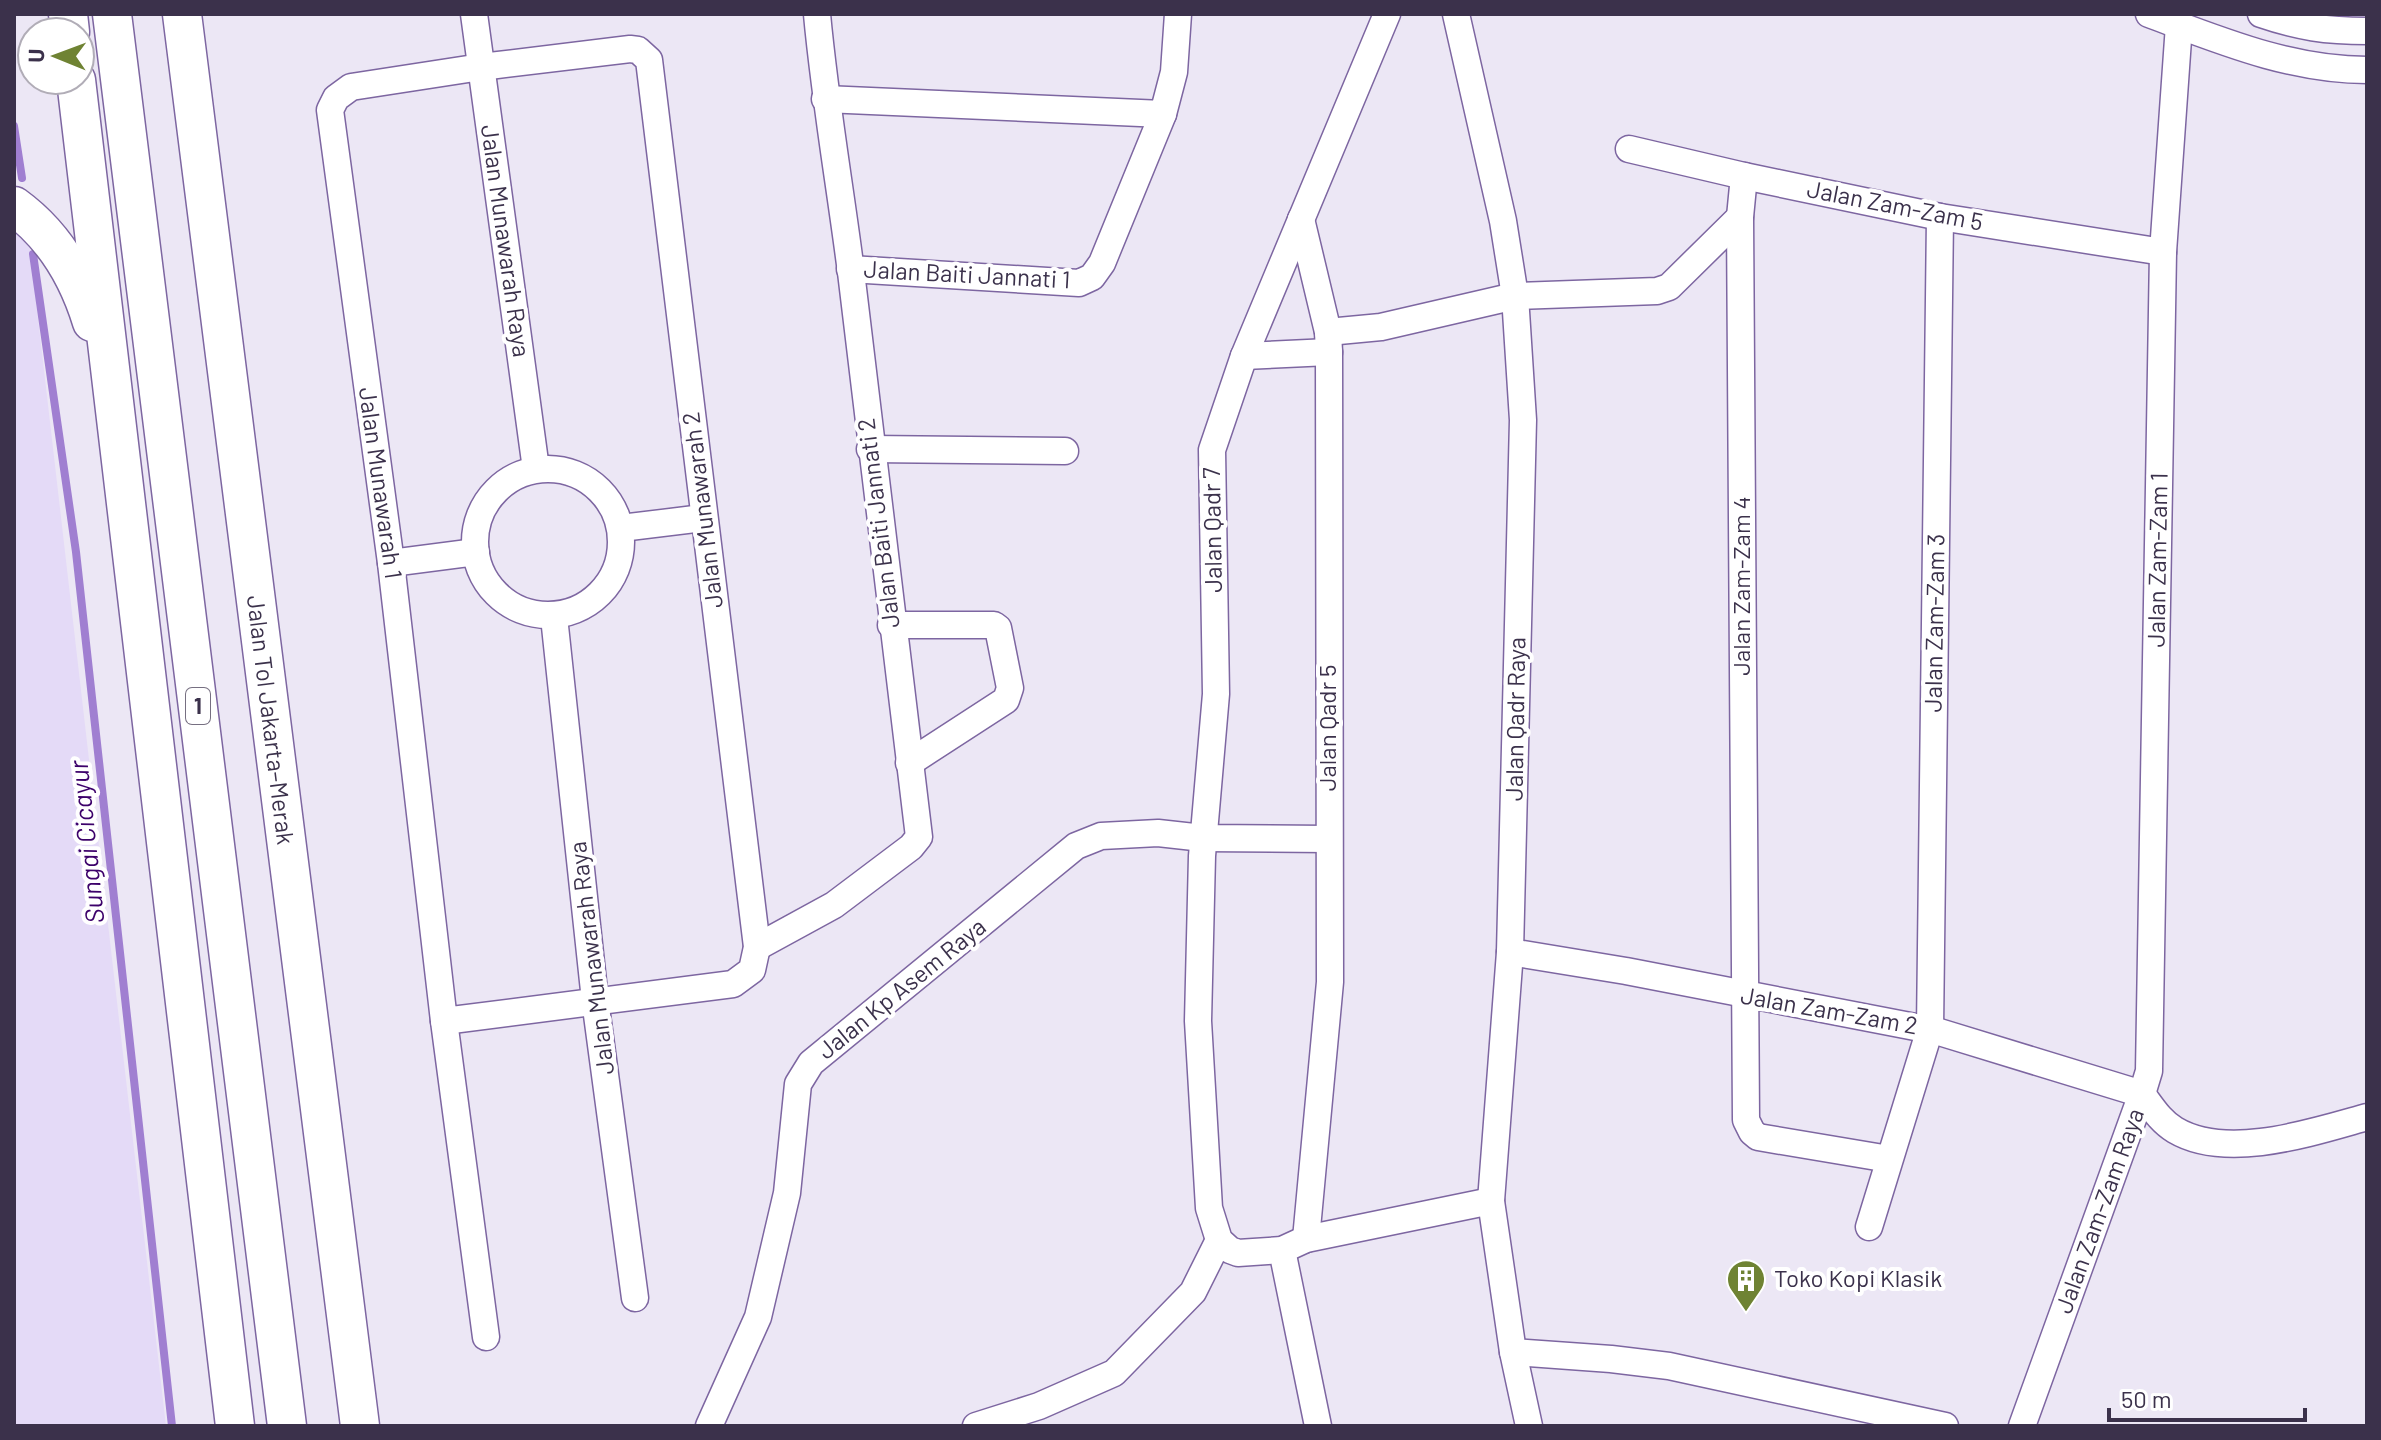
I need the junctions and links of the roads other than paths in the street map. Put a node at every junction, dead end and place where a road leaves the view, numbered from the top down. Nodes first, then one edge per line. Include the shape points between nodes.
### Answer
1 (112, 14) edge
2 (182, 14) edge
3 (474, 14) edge
4 (817, 14) edge
5 (1178, 14) edge
6 (1387, 14) edge
7 (1456, 14) edge
8 (2149, 14) edge
9 (2261, 14) edge
10 (2179, 25) junction
11 (2367, 31) edge
12 (481, 67) junction
13 (2367, 70) edge
14 (78, 96) edge
15 (825, 99) junction
16 (1163, 114) junction
17 (1629, 149) dead end
18 (1744, 176) junction
19 (14, 206) edge
20 (1740, 217) junction
21 (1940, 217) junction
22 (1301, 219) junction
23 (2163, 252) junction
24 (850, 269) junction
25 (1515, 296) junction
26 (1329, 342) junction
27 (1244, 356) junction
28 (113, 386) junction
29 (870, 449) junction
30 (1065, 451) dead end
31 (536, 469) junction
32 (703, 518) junction
33 (621, 528) junction
34 (476, 552) junction
35 (391, 563) junction
36 (554, 617) junction
37 (891, 625) junction
38 (909, 763) junction
39 (1328, 839) junction
40 (1202, 847) junction
41 (757, 947) junction
42 (1510, 952) junction
43 (1744, 995) junction
44 (595, 1000) junction
45 (444, 1021) junction
46 (1930, 1029) junction
47 (2142, 1094) junction
48 (2367, 1117) edge
49 (1889, 1159) junction
50 (1491, 1201) junction
51 (1869, 1227) dead end
52 (1294, 1245) junction
53 (1228, 1246) junction
54 (635, 1298) dead end
55 (486, 1337) dead end
56 (1513, 1352) junction
57 (354, 1374) junction
58 (235, 1426) edge
59 (287, 1426) edge
60 (360, 1426) edge
61 (367, 1426) edge
62 (709, 1426) edge
63 (976, 1426) edge
64 (1318, 1426) edge
65 (1529, 1426) edge
66 (1945, 1426) edge
67 (2022, 1426) edge

1 - 59 highway, 1
2 - 57 highway, Jalan Tol Jakarta–Merak
3 - 12 street, Jalan Munawarah Raya
4 - 15 street, Jalan Baiti Jannati 2
5 - 16 street, Jalan Baiti Jannati 1 via 1174,72
6 - 22 street, Jalan Qadr 7
7 - 25 street, Jalan Qadr Raya
8 - 10 street
9 - 11 street via 2294,26
10 - 13 street via 2286,60
10 - 23 street, Jalan Zam-Zam 1
12 - 31 street, Jalan Munawarah Raya
12 - 32 street, Jalan Munawarah 2 via 630,49 649,60
12 - 35 street, Jalan Munawarah 1 via 351,87 330,110
14 - 28 highway
15 - 16 street
15 - 24 street, Jalan Baiti Jannati 2
16 - 24 street, Jalan Baiti Jannati 1 via 1092,277 1079,283
17 - 18 street, Jalan Zam-Zam 5
18 - 20 street, Jalan Zam-Zam 4
18 - 21 street, Jalan Zam-Zam 5
19 - 28 highway via 36,222 78,283
20 - 25 street via 1669,287
20 - 43 street, Jalan Zam-Zam 4
21 - 23 street, Jalan Zam-Zam 5
21 - 46 street, Jalan Zam-Zam 3
22 - 26 street, Jalan Qadr 5
22 - 27 street, Jalan Qadr 7
23 - 47 street, Jalan Zam-Zam 1 via 2149,1071
24 - 29 street, Jalan Baiti Jannati 2
25 - 26 street
25 - 42 street, Jalan Qadr Raya via 1523,420
26 - 27 street
26 - 39 street, Jalan Qadr 5
27 - 40 street, Jalan Qadr 7 via 1212,450 1216,694
28 - 58 highway
29 - 30 street
29 - 37 street, Jalan Baiti Jannati 2
31 - 33 street via 565,470 591,481 611,502
31 - 34 street via 515,476 483,508
32 - 33 street
32 - 41 street, Jalan Munawarah 2
33 - 36 street via 620,560 607,588 584,608
34 - 35 street
34 - 36 street via 484,579 502,600 526,613
35 - 45 street, Jalan Munawarah 1
36 - 44 street, Jalan Munawarah Raya
37 - 38 street, Jalan Baiti Jannati 2
37 - 38 street via 994,625 1010,688 1006,700
38 - 41 street, Jalan Baiti Jannati 2 via 919,837 911,847 834,905
39 - 40 street, Jalan Kp Asem Raya
39 - 52 street, Jalan Qadr 5 via 1330,982
40 - 53 street, Jalan Qadr 7 via 1199,1078 1209,1208
40 - 62 street, Jalan Kp Asem Raya via 1144,833 1101,836 1076,846 811,1063 798,1084 787,1193 758,1317
41 - 44 street via 752,970 733,984
42 - 43 street, Jalan Zam-Zam 2
42 - 50 street, Jalan Qadr Raya
43 - 46 street, Jalan Zam-Zam 2
43 - 49 street, Jalan Zam-Zam 4 via 1746,1120 1752,1132
44 - 45 street
44 - 54 street, Jalan Munawarah Raya
45 - 55 street, Jalan Munawarah 1
46 - 47 street, Jalan Zam-Zam 2
46 - 49 street, Jalan Zam-Zam 3
47 - 48 street, Jalan Zam-Zam Raya via 2159,1117 2202,1141 2263,1143
47 - 67 street, Jalan Zam-Zam Raya
49 - 51 street, Jalan Zam-Zam 3
50 - 52 street
50 - 56 street, Jalan Qadr Raya
52 - 53 street
52 - 64 street, Jalan Qadr 5
53 - 63 street via 1193,1292 1114,1373
56 - 65 street, Jalan Qadr Raya
56 - 66 street via 1669,1366
57 - 60 highway, Jalan Tol Jakarta–Merak
57 - 61 highway

